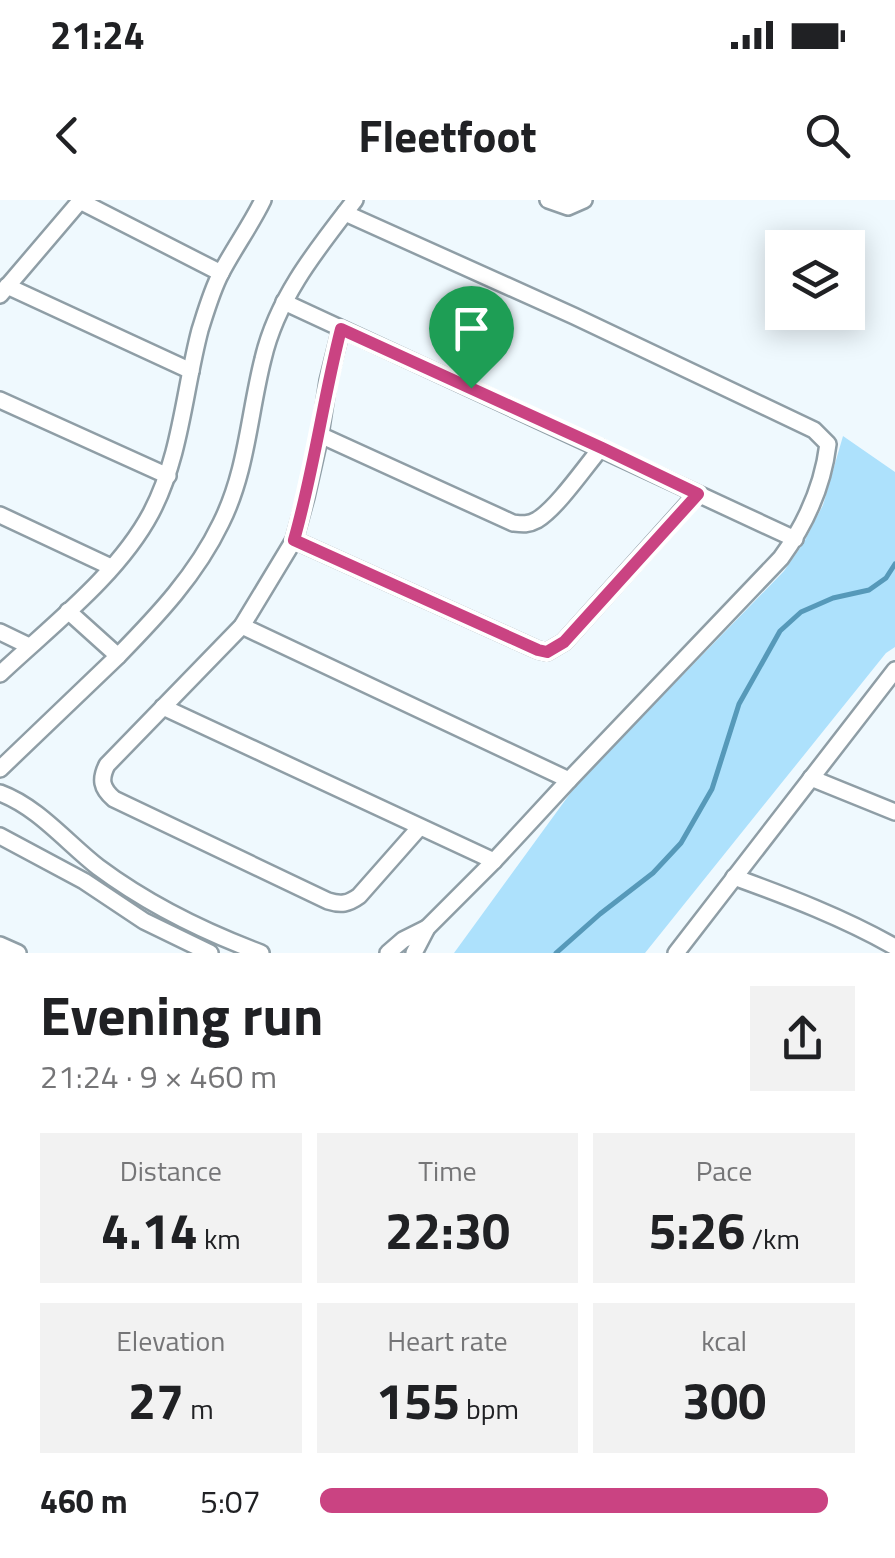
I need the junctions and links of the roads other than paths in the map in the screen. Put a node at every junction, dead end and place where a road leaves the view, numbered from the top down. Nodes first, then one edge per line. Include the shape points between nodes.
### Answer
1 (263, 200) edge
2 (548, 200) edge
3 (584, 200) edge
4 (80, 201) edge
5 (350, 206) edge
6 (221, 273) junction
7 (4, 291) edge
8 (284, 302) junction
9 (341, 329) junction
10 (192, 371) junction
11 (0, 400) edge
12 (320, 435) junction
13 (602, 448) junction
14 (168, 476) junction
15 (698, 494) junction
16 (0, 516) edge
17 (795, 539) junction
18 (294, 540) junction
19 (111, 567) junction
20 (68, 611) junction
21 (242, 626) junction
22 (0, 632) edge
23 (29, 646) junction
24 (118, 656) junction
25 (895, 670) edge
26 (0, 674) edge
27 (163, 706) junction
28 (0, 769) edge
29 (811, 778) junction
30 (568, 780) junction
31 (0, 794) edge
32 (895, 812) edge
33 (419, 828) junction
34 (0, 836) edge
35 (494, 862) junction
36 (97, 866) junction
37 (734, 877) junction
38 (84, 881) junction
39 (427, 928) junction
40 (0, 945) edge
41 (895, 947) edge
42 (18, 953) edge
43 (210, 953) edge
44 (261, 953) edge
45 (388, 953) edge
46 (414, 953) edge
47 (676, 953) edge

1 - 6 street
2 - 3 street via 568,207
4 - 6 street
4 - 7 street
5 - 8 street
5 - 17 street via 814,430 827,452
6 - 10 street
7 - 10 street
8 - 9 street
8 - 24 street via 262,360 242,465 223,521 194,572
9 - 12 street
9 - 13 street
10 - 14 street
11 - 14 street
12 - 13 street via 526,524 552,507
12 - 18 street
13 - 15 street
14 - 19 street via 150,515
15 - 17 street
15 - 18 street via 564,642 547,652
16 - 19 street
17 - 30 street
18 - 21 street
19 - 20 street
20 - 23 street
20 - 24 street
21 - 27 street
21 - 30 street
22 - 23 street
23 - 26 street
24 - 28 street
25 - 29 street
27 - 33 street
27 - 33 street via 108,765 102,785 114,799 172,828 339,904 359,896
29 - 32 street
29 - 37 street
30 - 35 street
31 - 36 street via 36,814
33 - 35 street
34 - 38 street
35 - 39 street
36 - 38 street
36 - 44 street via 175,917
37 - 41 street
37 - 47 street
38 - 43 street via 144,922
39 - 45 street
39 - 46 street
40 - 42 street

